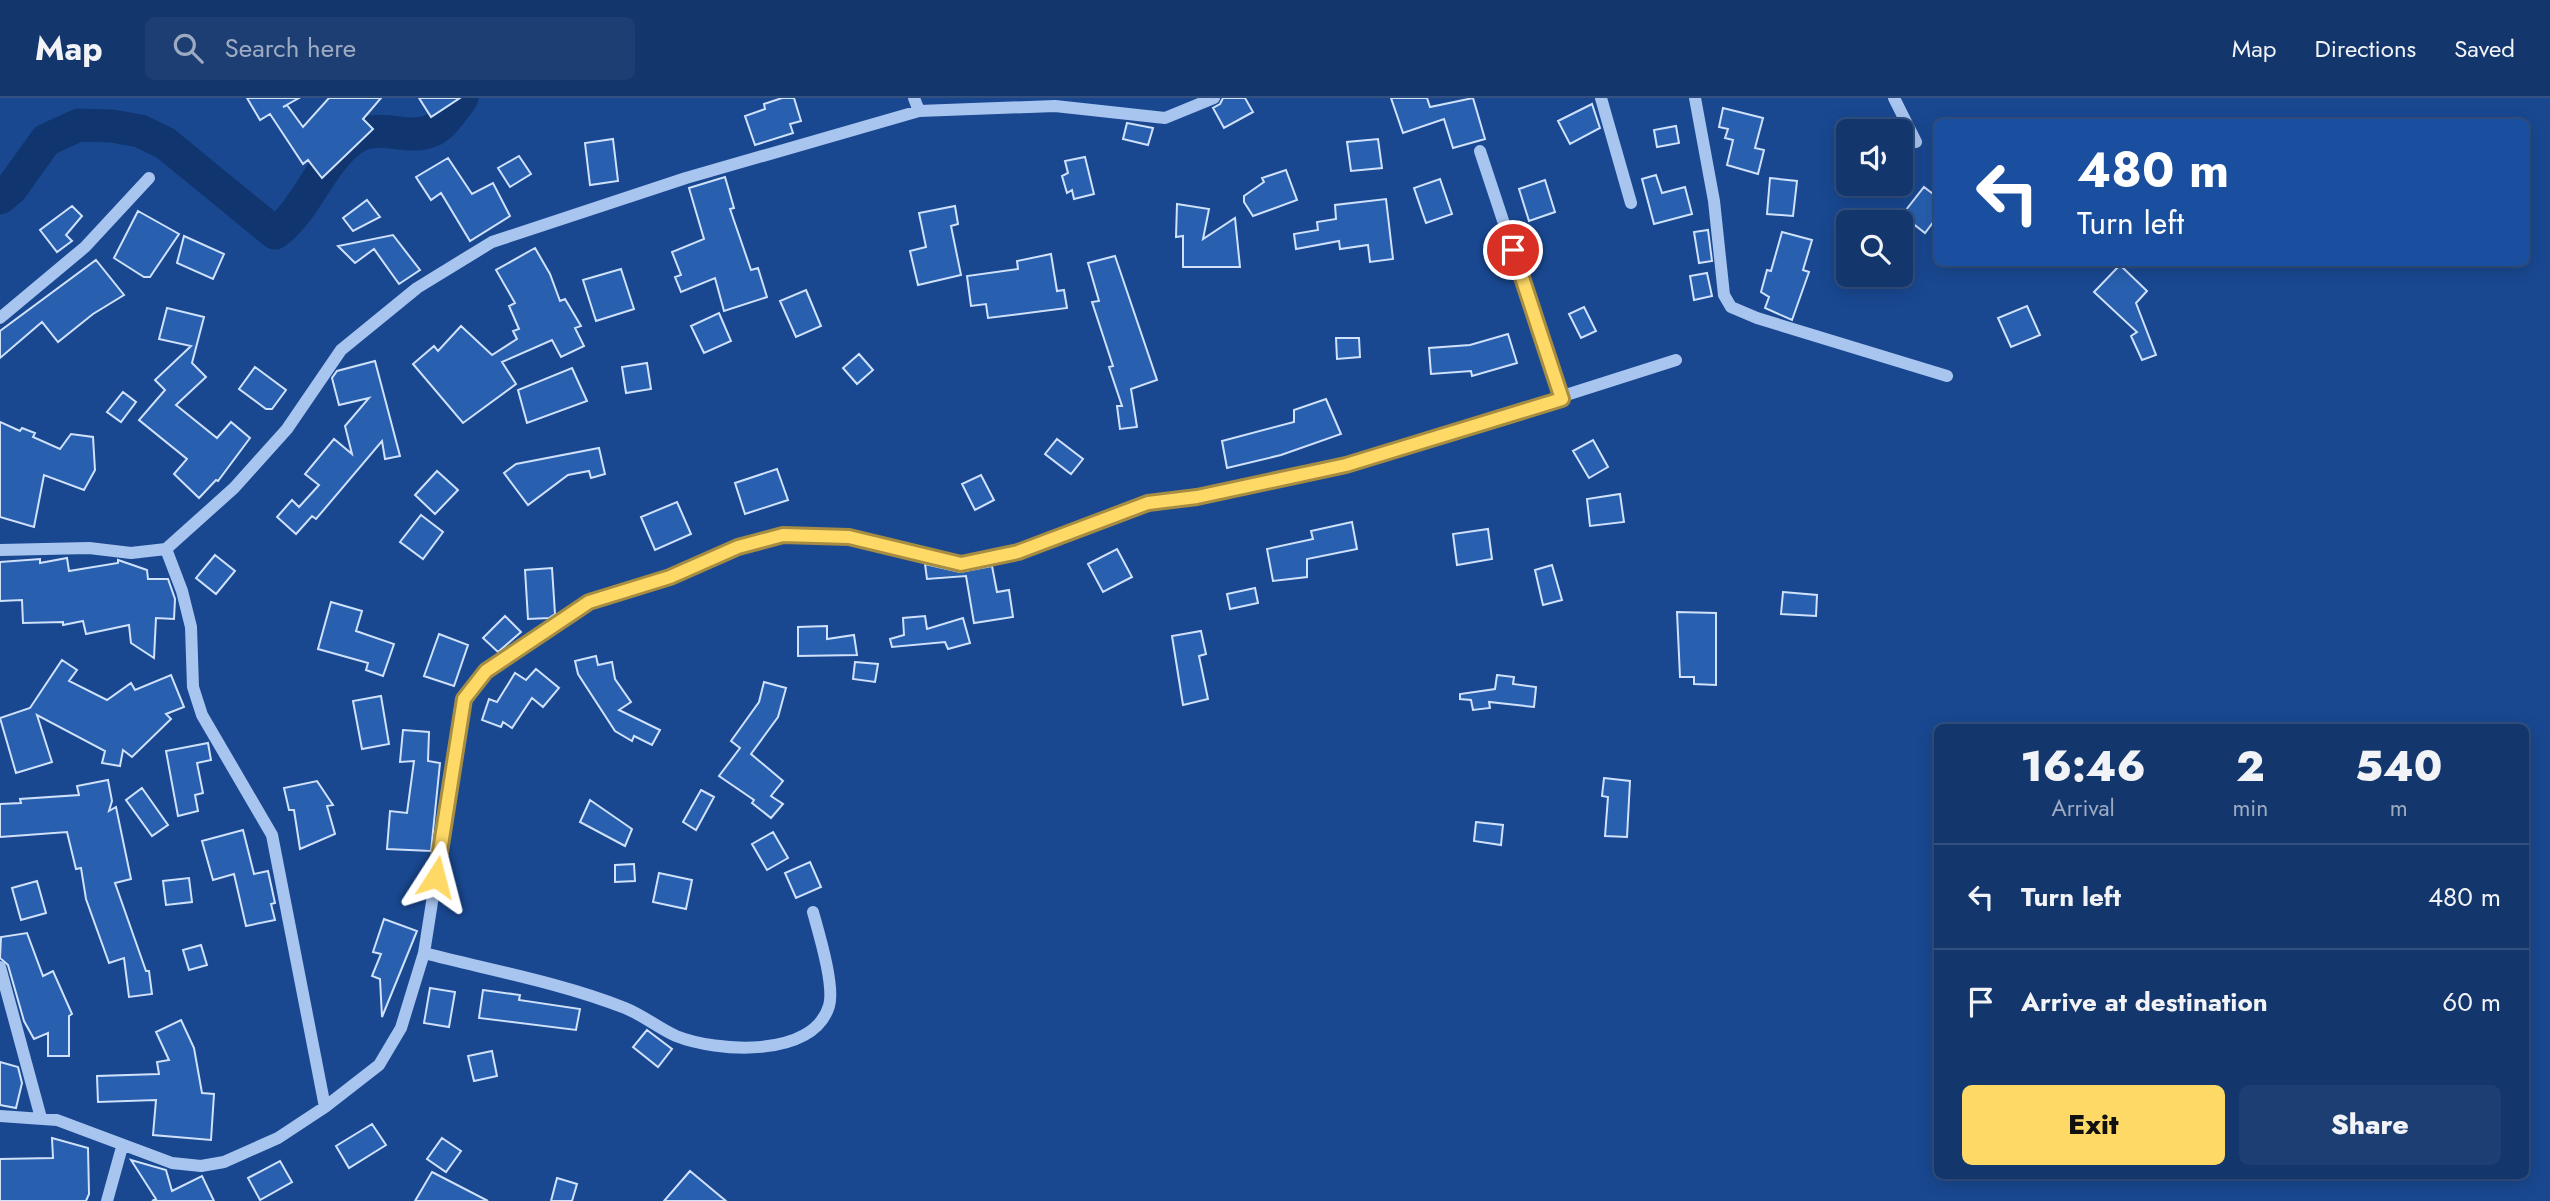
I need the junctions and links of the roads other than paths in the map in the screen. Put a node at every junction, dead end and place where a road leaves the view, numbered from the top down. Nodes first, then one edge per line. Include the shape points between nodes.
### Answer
1 (914, 98) edge
2 (1214, 98) edge
3 (1601, 98) edge
4 (1695, 98) edge
5 (1894, 98) edge
6 (919, 111) junction
7 (1916, 142) dead end
8 (1480, 151) dead end
9 (149, 178) dead end
10 (1631, 203) dead end
11 (0, 318) edge
12 (1676, 360) dead end
13 (1947, 376) dead end
14 (1562, 399) junction
15 (166, 549) junction
16 (0, 550) edge
17 (813, 912) dead end
18 (424, 953) junction
19 (0, 967) edge
20 (325, 1107) junction
21 (0, 1116) edge
22 (41, 1118) junction
23 (122, 1147) junction
24 (107, 1201) edge

1 - 6 street
2 - 6 street via 1165,118 1055,106
3 - 10 street
4 - 13 street via 1714,201 1724,295 1731,307
5 - 7 street
6 - 15 street via 685,178 492,242 417,288 341,350 278,439 234,488
8 - 14 street
9 - 11 street via 85,247
12 - 14 street
14 - 18 street via 1346,465 1148,503 1018,552 961,564 849,537 783,535 589,602 486,671 464,699
15 - 16 street via 131,553 89,548
15 - 20 street via 191,627 193,687 202,715 272,835
17 - 18 street via 830,1004 821,1022 798,1038 757,1048 722,1047 677,1036 625,1008
18 - 20 street via 401,1028 379,1065
19 - 22 street
20 - 23 street via 278,1138 213,1164 172,1163
21 - 22 street
22 - 23 street via 57,1120
23 - 24 street

